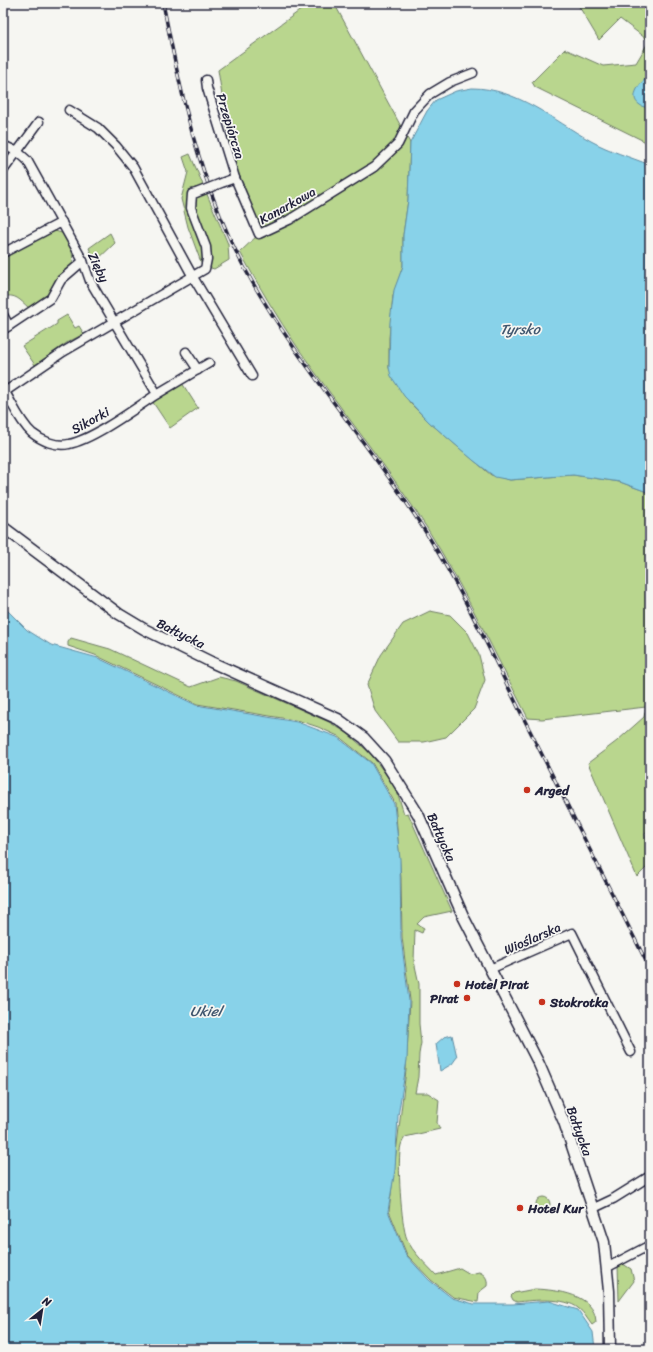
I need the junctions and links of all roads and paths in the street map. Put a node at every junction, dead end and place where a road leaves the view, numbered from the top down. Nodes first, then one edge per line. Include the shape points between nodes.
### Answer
1 (473, 73) dead end
2 (206, 80) dead end
3 (69, 110) dead end
4 (39, 122) dead end
5 (3, 145) edge
6 (18, 152) junction
7 (3, 171) edge
8 (234, 178) junction
9 (62, 222) junction
10 (3, 253) edge
11 (83, 261) junction
12 (193, 277) junction
13 (3, 315) edge
14 (115, 321) junction
15 (6, 328) edge
16 (186, 352) dead end
17 (209, 363) dead end
18 (198, 370) junction
19 (252, 376) dead end
20 (4, 392) edge
21 (157, 394) junction
22 (3, 527) edge
23 (490, 969) junction
24 (631, 1052) dead end
25 (650, 1176) edge
26 (594, 1208) junction
27 (650, 1245) edge
28 (608, 1267) junction
29 (610, 1349) edge

1 - 8 street, Kanarkowa via 450,82 420,103 398,144 374,167 289,220 259,234
2 - 8 street, Przepiórcza
3 - 12 street via 98,128 132,167
4 - 6 street
5 - 6 street, Zięby
6 - 7 street
6 - 9 street, Zięby via 27,160
8 - 12 street, bridge via 192,194 191,208 206,247 207,259 205,269
9 - 10 street
9 - 11 street, Zięby
11 - 14 street, Zięby via 90,281
11 - 15 street via 61,280 51,298
12 - 14 street
12 - 19 street
13 - 15 street
14 - 20 street
14 - 21 street
16 - 18 street
17 - 18 street, Sikorki
18 - 21 street, Sikorki
20 - 21 street, Sikorki via 32,432 48,443 68,445 85,439
22 - 23 main road, Bałtycka via 132,622 211,662 338,719 364,738 384,760 414,805 464,918
23 - 24 street, Wioślarska via 572,933
23 - 26 main road, Bałtycka via 551,1090
25 - 26 street
26 - 28 main road, Bałtycka via 602,1231
27 - 28 street
28 - 29 main road, Bałtycka

